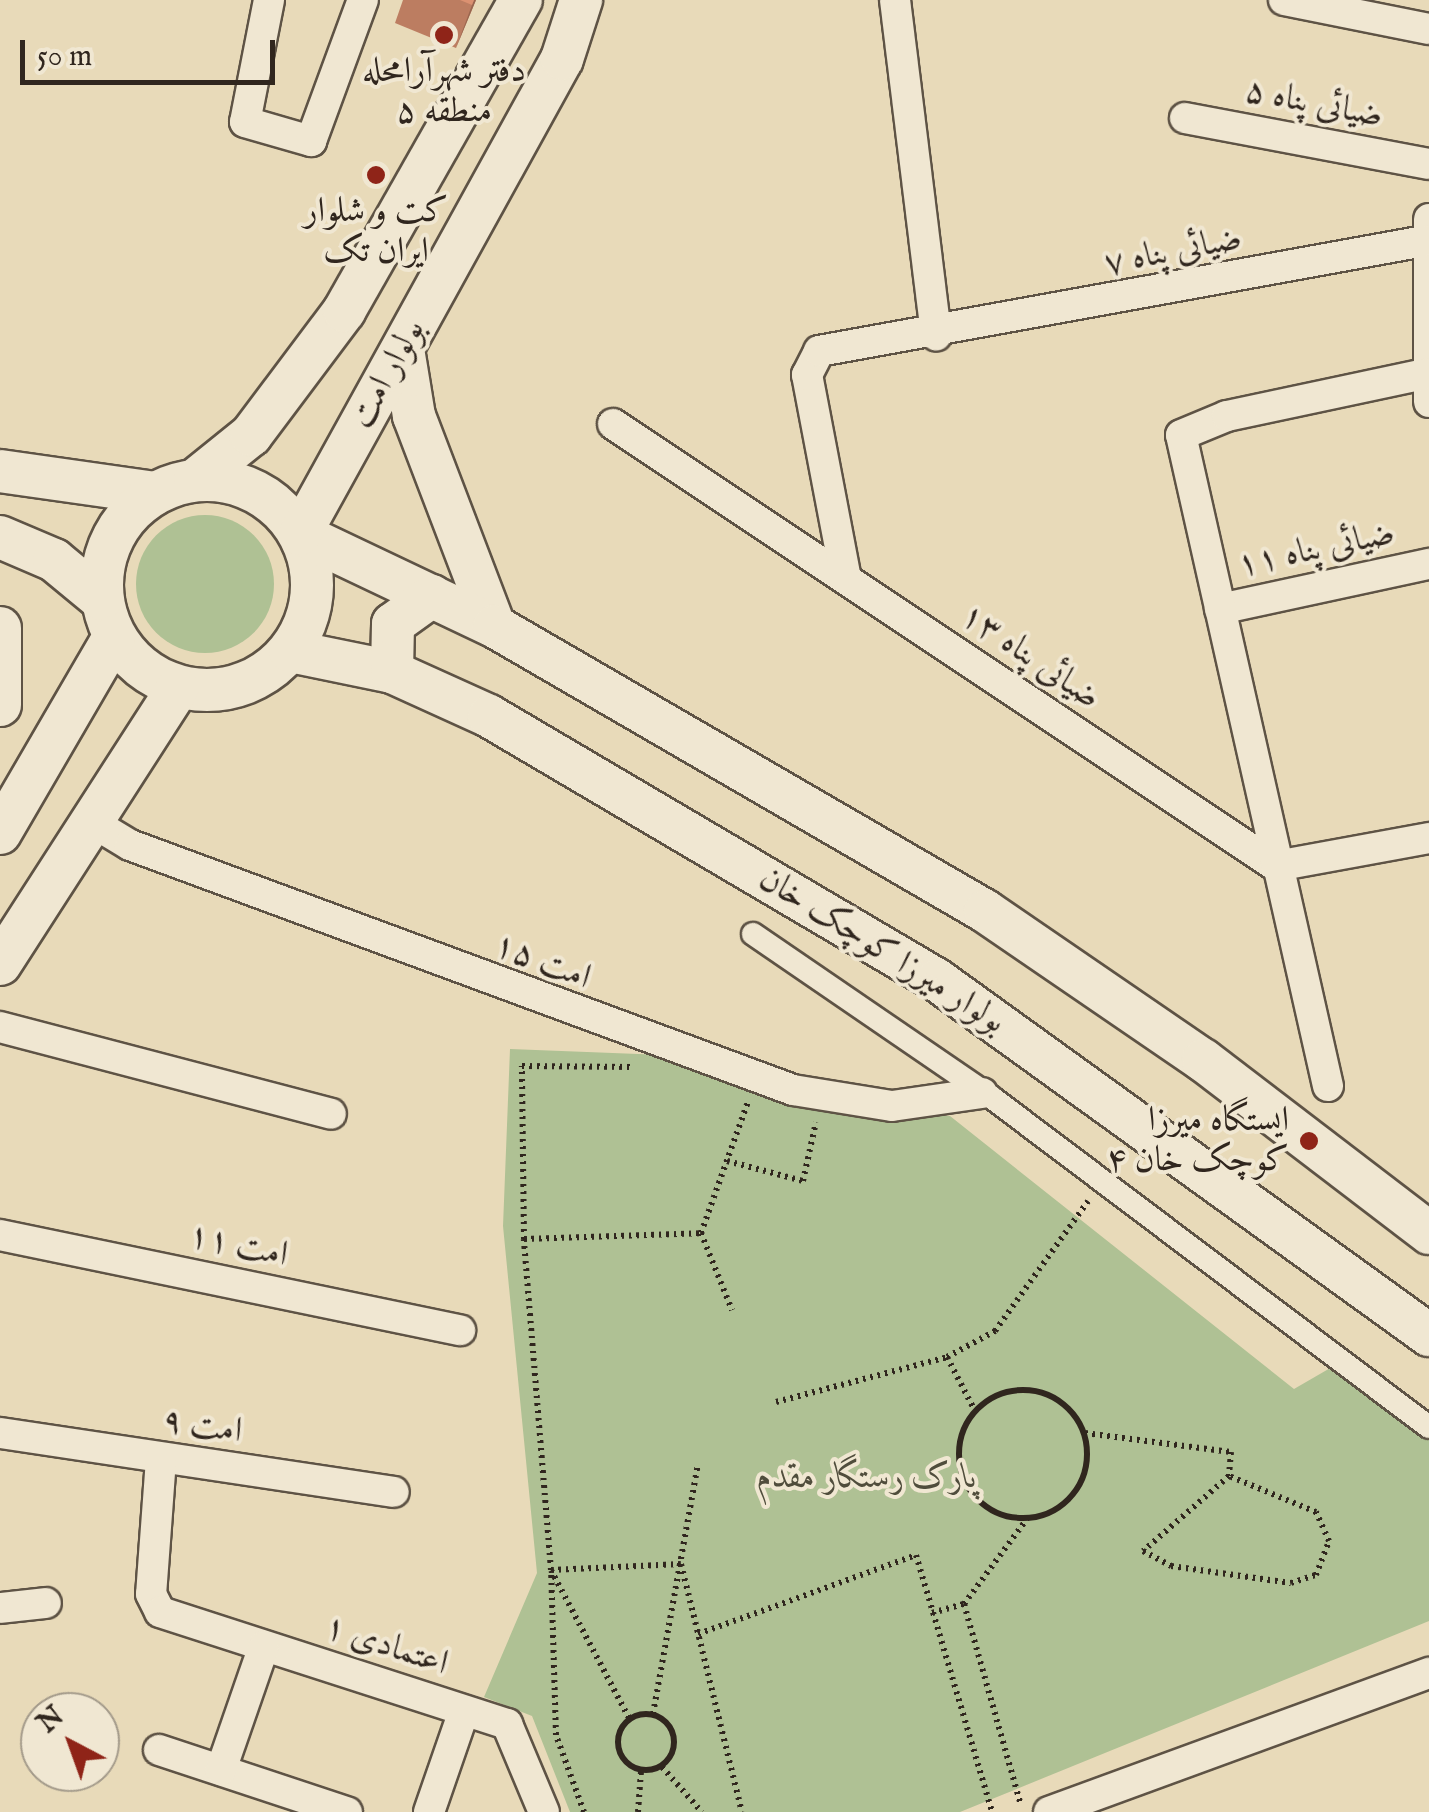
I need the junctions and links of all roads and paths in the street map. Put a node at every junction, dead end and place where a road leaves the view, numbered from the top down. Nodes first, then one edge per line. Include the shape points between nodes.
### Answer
1 (269, 0) edge
2 (363, 0) edge
3 (520, 0) edge
4 (581, 0) edge
5 (895, 0) edge
6 (1284, 0) edge
7 (1429, 29) edge
8 (1185, 118) dead end
9 (1429, 164) edge
10 (1427, 230) edge
11 (1426, 273) edge
12 (1426, 325) edge
13 (936, 336) junction
14 (403, 348) junction
15 (1427, 388) edge
16 (613, 424) dead end
17 (0, 471) edge
18 (195, 480) junction
19 (155, 493) junction
20 (300, 534) junction
21 (0, 537) edge
22 (1429, 564) edge
23 (846, 580) junction
24 (432, 596) junction
25 (1220, 609) junction
26 (107, 618) junction
27 (494, 626) junction
28 (0, 628) edge
29 (290, 652) junction
30 (392, 672) junction
31 (178, 688) junction
32 (0, 705) edge
33 (92, 822) junction
34 (0, 833) edge
35 (1429, 838) edge
36 (1276, 866) junction
37 (753, 934) dead end
38 (0, 964) edge
39 (0, 1028) edge
40 (653, 1067) dead end
41 (1328, 1086) dead end
42 (982, 1093) junction
43 (733, 1094) dead end
44 (749, 1099) junction
45 (766, 1104) dead end
46 (800, 1112) dead end
47 (331, 1114) dead end
48 (727, 1161) junction
49 (1104, 1179) junction
50 (701, 1233) junction
51 (1429, 1233) edge
52 (0, 1235) edge
53 (524, 1240) junction
54 (732, 1310) dead end
55 (460, 1330) dead end
56 (1429, 1335) edge
57 (947, 1357) junction
58 (776, 1402) dead end
59 (975, 1411) junction
60 (1429, 1427) edge
61 (0, 1433) edge
62 (1085, 1434) junction
63 (161, 1459) junction
64 (698, 1465) dead end
65 (1229, 1476) junction
66 (394, 1492) dead end
67 (1027, 1519) junction
68 (680, 1564) junction
69 (552, 1570) junction
70 (46, 1604) dead end
71 (964, 1604) junction
72 (0, 1608) edge
73 (932, 1613) junction
74 (698, 1634) junction
75 (264, 1646) junction
76 (1429, 1673) edge
77 (464, 1711) junction
78 (654, 1714) junction
79 (630, 1718) junction
80 (159, 1750) dead end
81 (662, 1767) junction
82 (221, 1770) junction
83 (641, 1771) junction
84 (347, 1812) edge
85 (429, 1812) edge
86 (544, 1812) edge
87 (584, 1812) edge
88 (638, 1812) edge
89 (702, 1812) edge
90 (742, 1812) edge
91 (992, 1812) edge
92 (1025, 1812) edge
93 (1049, 1812) edge

1 - 2 street via 246,122 311,141
3 - 18 main road, بولوار امت via 344,311 251,435
4 - 14 main road, بولوار امت via 562,59
5 - 13 street
6 - 7 street
8 - 9 street, ضیائی پناه ۵
10 - 11 street
10 - 13 street, ضیائی پناه ۷
11 - 12 street
12 - 15 street
13 - 23 street, ضیائی پناه ۷ via 818,351 809,362
14 - 20 main road, بولوار امت
14 - 27 main road via 414,416
15 - 25 street via 1227,416 1181,436
16 - 23 street, ضیائی پناه ۱۳
17 - 19 main road
18 - 19 main road
18 - 20 main road via 237,483 274,502
19 - 26 main road via 124,519 104,556
20 - 24 main road
20 - 29 main road via 313,573 310,614
21 - 26 main road via 54,560
22 - 25 street, ضیائی پناه ۱۱
23 - 36 street, ضیائی پناه ۱۳
24 - 27 main road
24 - 30 main road via 393,624
25 - 36 street
26 - 31 main road via 141,669
26 - 34 main road
27 - 51 main road via 985,912 1204,1060
28 - 32 main road
29 - 30 main road, بولوار میرزا کوچک خان
29 - 31 main road via 260,678 220,691
30 - 56 main road, بولوار میرزا کوچک خان via 489,716 937,980
31 - 33 main road
33 - 38 main road
33 - 42 street, امت ۱۵ via 148,852 793,1090 892,1106
35 - 36 street
36 - 41 street
37 - 42 street
39 - 47 street
40 - 53 path via 522,1066
42 - 49 street
43 - 44 path
44 - 45 path
44 - 48 path
46 - 48 path via 818,1116 803,1180
48 - 50 path
49 - 57 path via 995,1331
49 - 60 street
50 - 53 path
50 - 54 path
52 - 55 street, امت ۱۱
53 - 69 path
57 - 58 path
57 - 59 path
59 - 62 path via 1030,1389 1070,1408
59 - 67 path via 960,1443 962,1477 983,1505
61 - 63 street, امت ۹
62 - 65 path via 1231,1452
62 - 67 path via 1084,1478 1068,1502
63 - 66 street, امت ۹
63 - 75 street, اعتمادی ۱ via 154,1606
64 - 68 path
65 - 65 path via 1143,1551 1172,1566 1291,1583 1316,1575 1329,1541 1316,1512
67 - 71 path
68 - 69 path
68 - 74 path
68 - 78 path
69 - 79 path
69 - 87 path via 556,1735
70 - 72 street
71 - 73 path
71 - 92 path
73 - 74 path via 916,1555
73 - 91 path
74 - 90 path
75 - 77 street, اعتمادی ۱
75 - 82 street
76 - 93 street
77 - 85 street
77 - 86 street, اعتمادی ۱ via 507,1724
78 - 79 path
78 - 81 path via 672,1727 675,1749
79 - 83 path via 618,1737 622,1759
80 - 82 street
81 - 83 path
81 - 89 path
82 - 84 street
83 - 88 path

